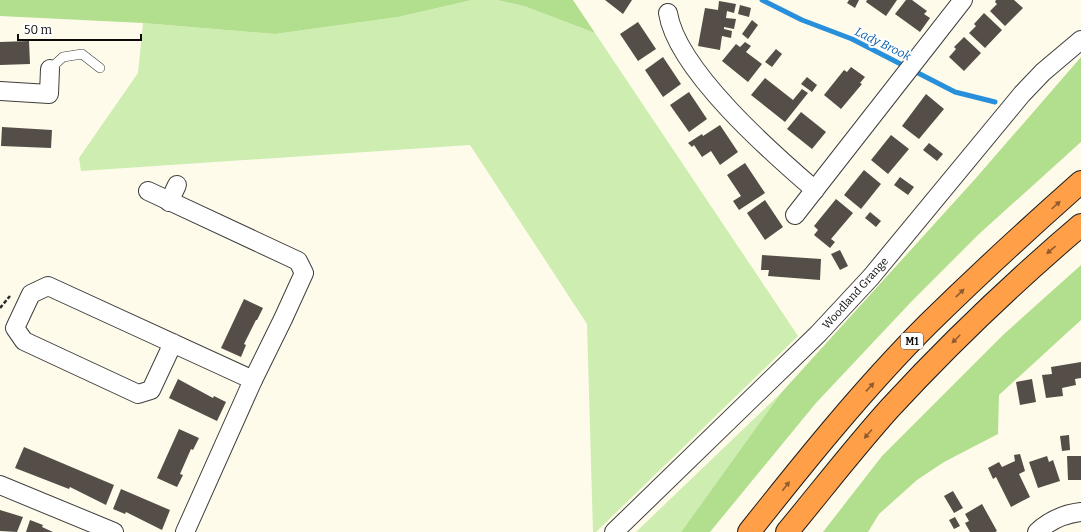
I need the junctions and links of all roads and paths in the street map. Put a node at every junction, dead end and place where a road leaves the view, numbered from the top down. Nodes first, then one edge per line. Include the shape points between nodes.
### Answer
1 (962, 0) edge
2 (668, 13) dead end
3 (1081, 40) edge
4 (100, 68) dead end
5 (50, 69) joint
6 (0, 91) edge
7 (1081, 182) edge
8 (177, 185) dead end
9 (815, 190) junction
10 (148, 191) dead end
11 (169, 202) junction
12 (795, 215) dead end
13 (1081, 225) edge
14 (11, 295) dead end
15 (0, 308) edge
16 (174, 343) junction
17 (252, 380) junction
18 (0, 485) edge
19 (1081, 512) edge
20 (114, 532) edge
21 (185, 532) edge
22 (614, 532) edge
23 (749, 532) edge
24 (787, 532) edge
25 (1037, 532) edge

1 - 9 street
2 - 9 street via 673,31 701,76 765,147
3 - 22 street, Woodland Grange via 1043,72 1022,94 871,277 818,334
4 - 5 lane via 82,54 63,57
5 - 6 street via 49,94
23 -> 7 highway, M1 via 862,395 928,325
8 - 11 street
9 - 12 street
10 - 11 street
11 - 17 street via 298,261 304,273
13 -> 24 highway via 1005,292 927,369
14 - 15 path
16 - 16 street via 48,286 31,294 15,328 24,341 138,394 151,390
16 - 17 street
17 - 21 street
18 - 20 street
19 - 25 street via 1057,518

